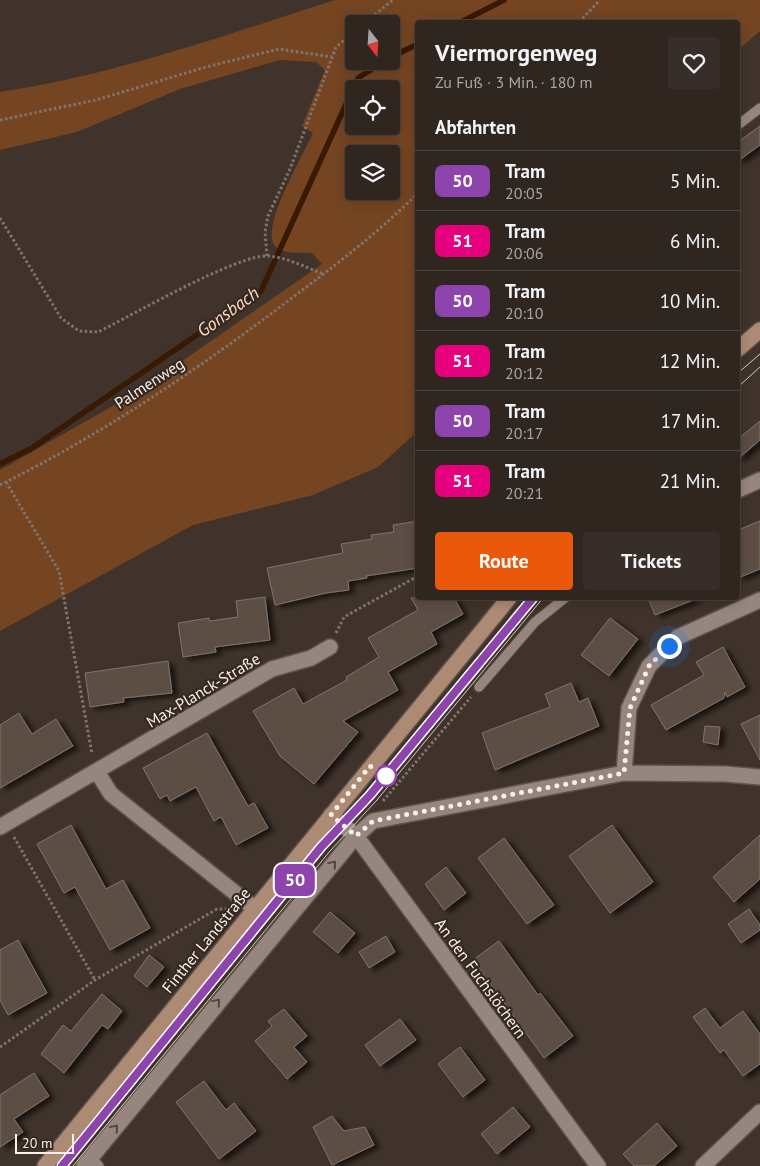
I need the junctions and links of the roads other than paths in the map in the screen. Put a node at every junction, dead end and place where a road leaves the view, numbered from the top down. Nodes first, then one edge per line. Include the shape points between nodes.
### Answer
1 (760, 108) edge
2 (740, 123) edge
3 (760, 330) edge
4 (740, 347) edge
5 (760, 480) edge
6 (740, 489) edge
7 (506, 600) edge
8 (562, 600) edge
9 (760, 600) edge
10 (330, 647) dead end
11 (478, 689) road end
12 (96, 768) junction
13 (624, 773) junction
14 (760, 778) edge
15 (331, 815) junction
16 (3, 826) edge
17 (356, 836) junction
18 (254, 908) junction
19 (758, 1119) edge
20 (92, 1163) edge
21 (45, 1166) edge
22 (598, 1166) edge
23 (704, 1166) edge

1 - 2 lane
3 - 4 main road
5 - 6 street
7 - 15 main road, Finther Landstraße
8 - 11 lane via 535,622
9 - 13 street via 678,637 649,666 630,708
10 - 12 street, Max-Planck-Straße via 310,658 272,669
12 - 16 street, Max-Planck-Straße
12 - 18 street via 111,794
13 - 14 street via 726,774
13 - 17 street via 373,821
15 - 17 street, An den Fuchslöchern
15 - 18 main road, Finther Landstraße
20 -> 17 street
17 - 22 street, An den Fuchslöchern
18 - 21 main road, Finther Landstraße
19 - 23 street

